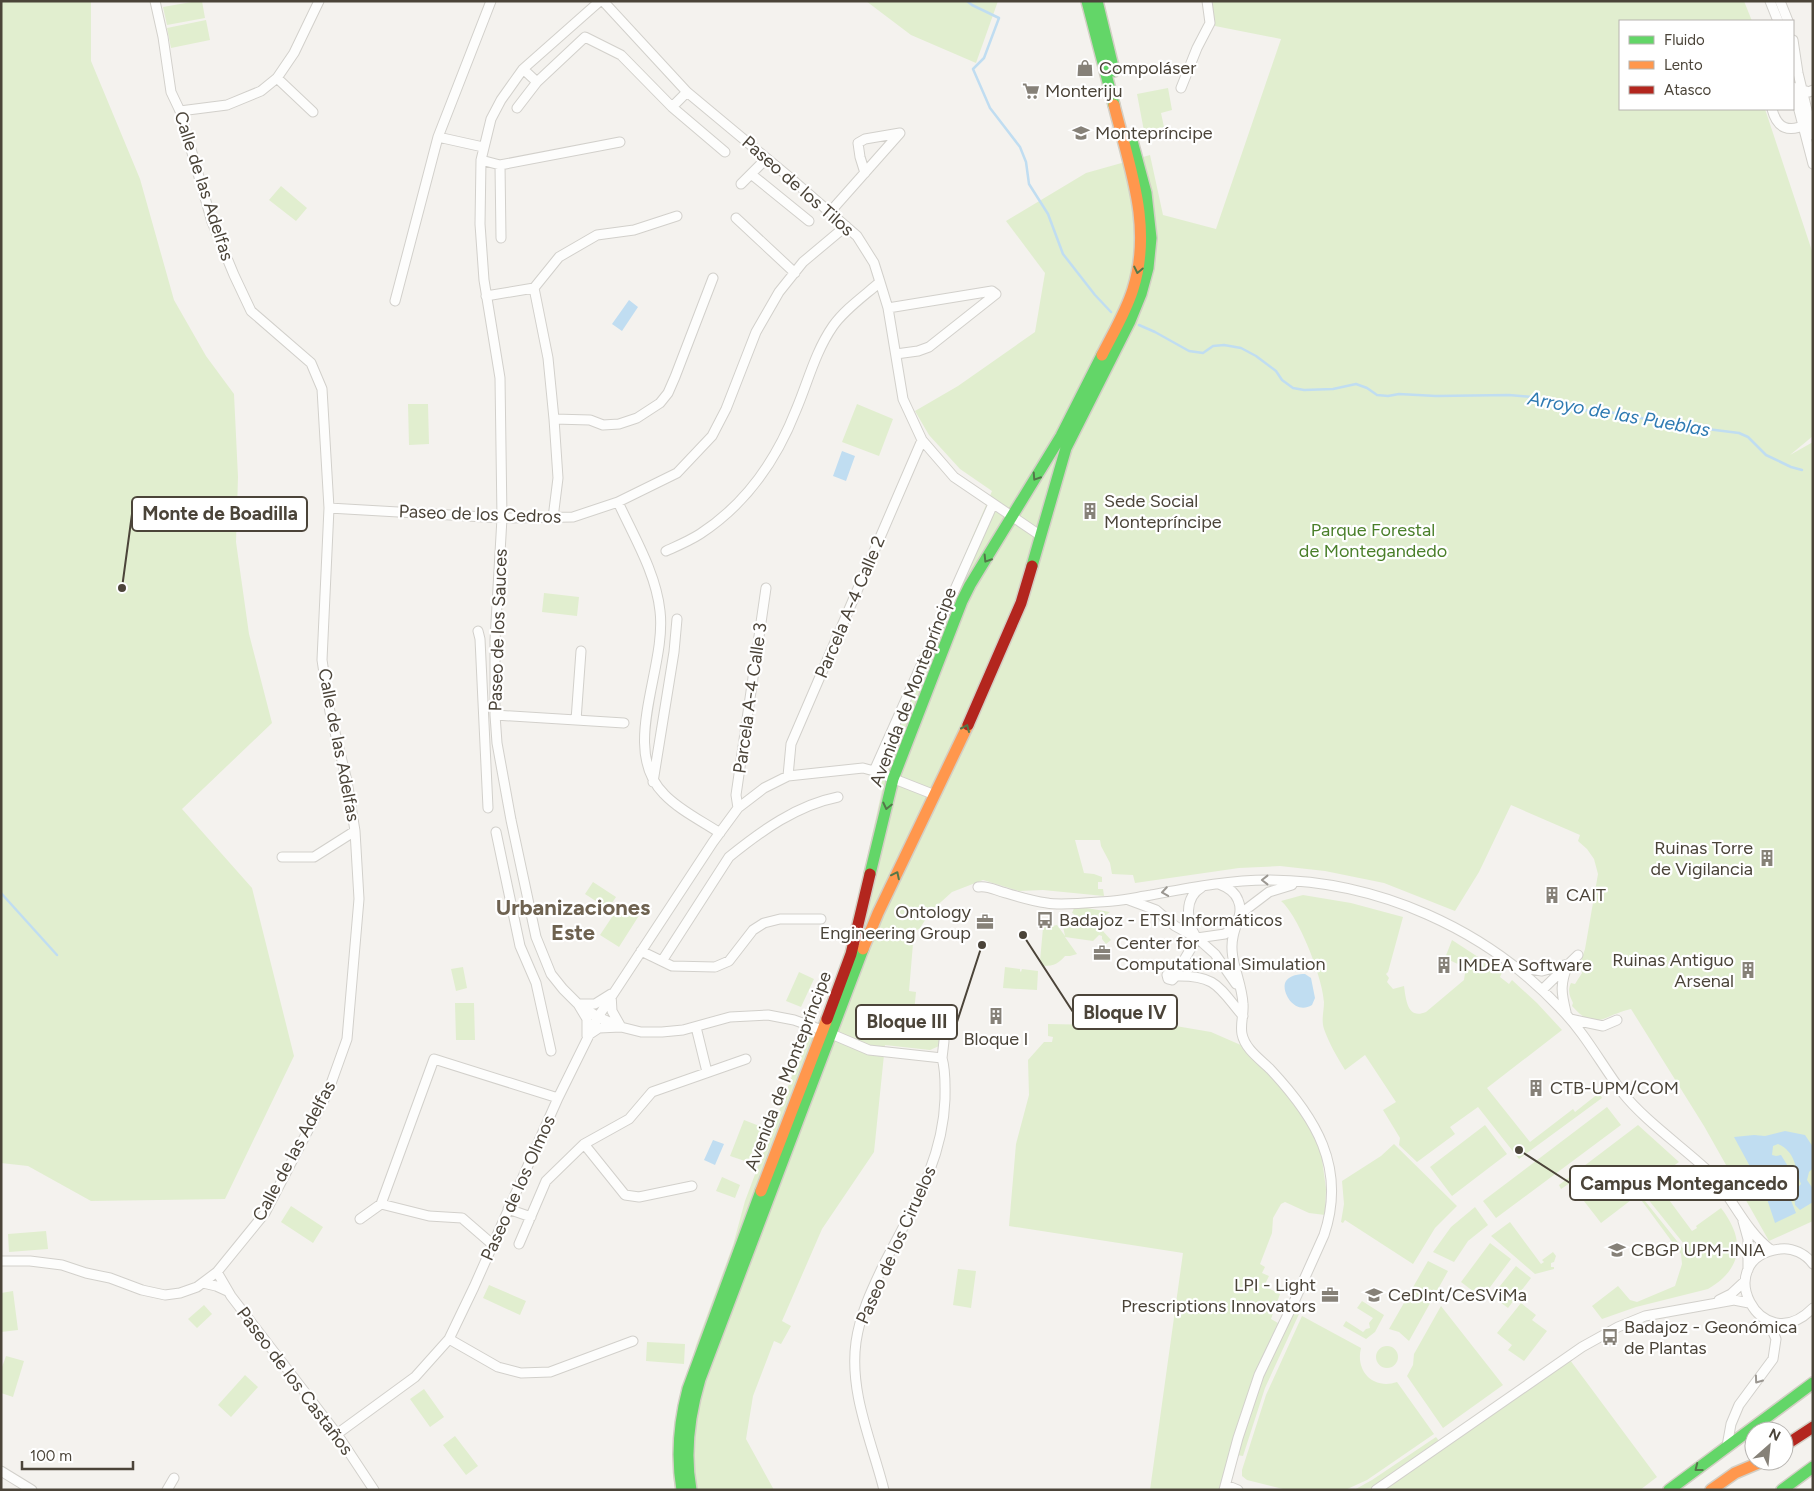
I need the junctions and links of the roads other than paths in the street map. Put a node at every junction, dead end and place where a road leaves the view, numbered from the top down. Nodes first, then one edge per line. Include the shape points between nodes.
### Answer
1 (156, 1) edge
2 (319, 1) edge
3 (491, 1) edge
4 (602, 1) edge
5 (1087, 1) edge
6 (1097, 1) edge
7 (1207, 1) edge
8 (1770, 1) edge
9 (1780, 1) edge
10 (1778, 20) edge
11 (1788, 20) edge
12 (1794, 56) edge
13 (523, 69) junction
14 (277, 78) junction
15 (537, 82) junction
16 (1181, 88) dead end
17 (1796, 88) edge
18 (1813, 90) edge
19 (687, 92) junction
20 (672, 107) junction
21 (516, 108) dead end
22 (1772, 110) edge
23 (180, 111) junction
24 (313, 112) dead end
25 (1808, 123) edge
26 (438, 136) junction
27 (1813, 136) edge
28 (620, 142) dead end
29 (483, 147) junction
30 (725, 152) dead end
31 (766, 158) junction
32 (481, 160) junction
33 (1813, 164) edge
34 (500, 165) junction
35 (865, 173) junction
36 (751, 174) junction
37 (742, 184) dead end
38 (830, 212) junction
39 (677, 216) dead end
40 (736, 218) dead end
41 (808, 221) dead end
42 (846, 226) junction
43 (501, 238) dead end
44 (795, 273) junction
45 (713, 278) dead end
46 (880, 282) junction
47 (534, 288) junction
48 (486, 296) junction
49 (395, 301) dead end
50 (888, 308) junction
51 (896, 354) junction
52 (554, 419) junction
53 (922, 440) junction
54 (618, 502) junction
55 (993, 504) junction
56 (329, 508) junction
57 (1012, 517) junction
58 (502, 518) junction
59 (553, 518) junction
60 (1041, 536) junction
61 (666, 551) dead end
62 (766, 588) dead end
63 (677, 619) dead end
64 (495, 640) junction
65 (581, 652) dead end
66 (495, 715) junction
67 (576, 720) junction
68 (624, 724) dead end
69 (874, 770) junction
70 (503, 775) junction
71 (485, 776) junction
72 (788, 776) junction
73 (893, 779) junction
74 (653, 782) junction
75 (935, 795) junction
76 (838, 796) dead end
77 (488, 808) dead end
78 (738, 808) junction
79 (355, 831) junction
80 (496, 832) dead end
81 (720, 833) junction
82 (282, 857) dead end
83 (1218, 884) junction
84 (1312, 884) junction
85 (1204, 886) junction
86 (978, 887) dead end
87 (1126, 900) junction
88 (1240, 914) junction
89 (821, 919) dead end
90 (1190, 920) junction
91 (1236, 925) junction
92 (1211, 936) junction
93 (1197, 938) junction
94 (642, 951) junction
95 (1578, 955) dead end
96 (544, 960) junction
97 (662, 961) junction
98 (1568, 964) junction
99 (1517, 967) junction
100 (531, 968) junction
101 (1542, 990) junction
102 (1242, 992) junction
103 (612, 994) junction
104 (578, 1004) junction
105 (1243, 1016) junction
106 (598, 1017) junction
107 (1568, 1017) junction
108 (1617, 1020) dead end
109 (621, 1027) junction
110 (696, 1027) junction
111 (827, 1032) junction
112 (588, 1036) junction
113 (944, 1041) dead end
114 (551, 1052) dead end
115 (942, 1058) junction
116 (746, 1059) dead end
117 (707, 1072) junction
118 (558, 1098) junction
119 (584, 1144) junction
120 (692, 1186) dead end
121 (381, 1204) junction
122 (508, 1209) junction
123 (1742, 1216) junction
124 (531, 1218) junction
125 (360, 1219) dead end
126 (492, 1244) junction
127 (519, 1244) dead end
128 (1771, 1250) junction
129 (1, 1261) edge
130 (1813, 1264) edge
131 (1748, 1271) junction
132 (217, 1272) junction
133 (1745, 1281) junction
134 (203, 1284) junction
135 (227, 1291) junction
136 (1712, 1303) junction
137 (1749, 1303) junction
138 (1813, 1309) edge
139 (1768, 1321) junction
140 (449, 1340) junction
141 (633, 1341) dead end
142 (1813, 1383) edge
143 (1813, 1427) edge
144 (337, 1434) junction
145 (1794, 1439) edge
146 (1727, 1446) junction
147 (1813, 1467) edge
148 (1744, 1469) edge
149 (1748, 1471) edge
150 (1, 1472) edge
151 (174, 1478) dead end
152 (1225, 1487) edge
153 (32, 1490) edge
154 (167, 1490) edge
155 (374, 1490) edge
156 (682, 1490) edge
157 (691, 1490) edge
158 (884, 1490) edge
159 (1238, 1490) edge
160 (1376, 1490) edge
161 (1669, 1490) edge
162 (1711, 1490) edge
163 (1724, 1490) edge
164 (1782, 1490) edge

1 - 23 street, Calle de las Adelfas via 172,92
2 - 14 street via 294,53
3 - 26 street
4 - 13 street, Paseo de los Sauces
4 - 19 street, Paseo de los Tilos
5 -> 57 main road, Avenida de Montepríncipe via 1136,192 1142,246 1133,290 1124,312 1061,436
6 - 60 main road, Avenida de Montepríncipe via 1146,193 1151,238 1148,268 1130,321 1066,448
7 - 16 street via 1210,23
8 - 10 street
9 - 11 street
12 - 17 street
13 - 15 street
13 - 29 street, Paseo de los Sauces via 491,119
14 - 23 street via 261,91 227,105
14 - 24 street
15 - 20 street via 586,37 621,55
15 - 21 street
17 - 18 street
17 - 25 street
19 - 20 street
19 - 31 street, Paseo de los Tilos
20 - 30 street
22 - 25 street via 1780,126 1791,129
23 - 56 street, Calle de las Adelfas via 212,222 251,311 311,364 322,389
25 - 27 street
25 - 33 street
26 - 29 street
26 - 49 street
28 - 34 street
29 - 32 street, Paseo de los Sauces
31 - 36 street
31 - 38 street, Paseo de los Tilos
32 - 34 street
32 - 48 street, Paseo de los Sauces via 480,224
34 - 43 street
35 - 35 street via 894,139 900,133 858,143
35 - 38 street
36 - 37 street
36 - 41 street
38 - 42 street, Paseo de los Tilos
39 - 47 street via 634,230 597,235 559,257
40 - 44 street
42 - 44 street, Paseo de los Cedros
42 - 46 street, Paseo de los Tilos via 857,236 874,263
44 - 54 street, Paseo de los Cedros via 779,292 760,325 712,436 677,473
45 - 52 street via 675,377 660,403 638,418 619,424
46 - 50 street, Paseo de los Tilos
46 - 61 street via 834,325 819,349 786,435 763,475 724,517 699,535
47 - 48 street
47 - 52 street via 548,358
48 - 58 street, Paseo de los Sauces via 500,378
50 - 51 street, Paseo de los Tilos
50 - 51 street via 992,291 996,294 929,347
51 - 53 street, Paseo de los Tilos via 903,399
52 - 59 street via 558,478
53 - 55 street, Paseo de los Tilos via 954,477
53 - 72 street, Parcela A-4 Calle 2 via 791,744
54 - 59 street, Paseo de los Cedros via 573,517
54 - 74 street via 651,574 661,613 659,652 644,738 644,753
55 - 57 street, Paseo de los Tilos
55 - 69 street
56 - 58 street, Paseo de los Cedros
56 - 79 street, Calle de las Adelfas via 322,660
57 - 60 street, Paseo de los Tilos
57 -> 73 main road, Avenida de Montepríncipe via 962,601
58 - 59 street, Paseo de los Cedros
58 - 64 street, Paseo de los Sauces
75 -> 60 main road, Avenida de Montepríncipe via 1021,603
62 - 78 street, Parcela A-4 Calle 3 via 736,795
63 - 74 street
64 - 66 street, Paseo de los Sauces
64 - 71 street via 479,635
65 - 67 street
66 - 67 street
66 - 70 street, Paseo de los Sauces
67 - 68 street
69 - 72 street, Paseo de los Olmos via 863,768
69 - 73 street, Paseo de los Olmos
70 - 71 street
70 - 96 street, Paseo de los Sauces via 536,937
71 - 77 street
72 - 78 street, Paseo de los Olmos via 764,788
73 - 75 street, Paseo de los Olmos
73 -> 111 main road, Avenida de Montepríncipe via 851,954
74 - 81 street via 668,798
111 -> 75 main road, Avenida de Montepríncipe via 878,913
76 - 97 street via 785,817 729,857
78 - 81 street, Paseo de los Olmos
79 - 82 street via 314,857
79 - 132 street, Calle de las Adelfas via 359,899 347,1039 328,1092 265,1213
80 - 100 street via 520,946
81 - 94 street, Paseo de los Olmos
84 -> 83 street via 1271,880
83 - 85 street
83 - 88 street via 1235,895
84 - 88 street via 1294,884 1269,892
84 - 99 street via 1368,894 1403,905 1442,921
85 -> 87 street
85 - 90 street via 1190,900
86 - 87 street via 1050,904
87 - 93 street via 1156,910
88 - 91 street
89 - 97 street via 780,919 764,923 753,930 729,961 715,967 672,966
90 - 92 street via 1195,928
90 - 93 street
91 - 92 street via 1225,934
91 - 102 street via 1232,947
92 - 93 street
93 - 102 street via 1215,954
93 - 105 street via 1174,974 1198,976 1217,985
94 - 97 street
94 - 103 street, Paseo de los Olmos
95 - 98 street
96 - 100 street
96 - 104 street, Paseo de los Sauces via 551,974
98 - 99 street via 1542,971
98 - 101 street
98 - 107 street via 1561,991
99 - 101 street
100 - 114 street
101 - 107 street
102 - 105 street
103 - 104 street via 595,1004
103 - 106 street, Paseo de los Olmos
103 - 109 street via 612,1011
104 - 106 street, Paseo de los Sauces
104 - 112 street via 587,1019
105 - 152 street via 1242,1034 1246,1044 1294,1097 1320,1137 1327,1158 1332,1200 1324,1235 1252,1393
106 - 109 street, Paseo de los Sauces
106 - 112 street, Paseo de los Olmos
107 - 108 street via 1603,1026
107 - 123 street via 1592,1046 1622,1092 1709,1172
109 - 110 street, Paseo de los Sauces via 641,1032
109 - 112 street via 599,1028
110 - 111 street, Paseo de los Sauces via 730,1017 768,1015
110 - 117 street
111 - 115 street, Paseo de los Sauces via 860,1048
111 - 156 main road, Avenida de Montepríncipe via 695,1366 683,1404 678,1438
111 - 157 main road, Avenida de Montepríncipe via 697,1388 688,1426 687,1461
112 - 118 street, Paseo de los Olmos
113 - 115 street
115 - 158 street, Paseo de los Ciruelos via 946,1078 944,1114 935,1158 919,1198 864,1307 856,1343 857,1389
116 - 117 street
117 - 119 street via 652,1092 629,1119
118 - 121 street via 434,1059
118 - 122 street, Paseo de los Olmos
119 - 120 street via 625,1195 639,1197
119 - 124 street via 546,1181
121 - 125 street
121 - 126 street via 429,1216 462,1218
122 - 124 street
122 - 126 street, Paseo de los Olmos
123 - 128 street via 1761,1243
123 - 131 street via 1748,1239
124 - 127 street
126 - 140 street, Paseo de los Olmos
128 - 130 street via 1798,1251
128 - 131 street via 1761,1254
129 - 134 street, Calle de las Adelfas via 62,1265 165,1295
131 - 133 street
132 - 134 street, Calle de las Adelfas
132 - 135 street, Paseo de los Castaños
133 - 136 street via 1731,1294
133 - 137 street
134 - 135 street
135 - 144 street, Paseo de los Castaños
136 - 137 street via 1734,1300
136 - 160 street via 1646,1316 1607,1332
137 - 139 street
138 - 139 street via 1792,1322
139 -> 146 street via 1776,1339 1773,1359 1739,1405
140 - 141 street via 498,1366 521,1373 550,1372
140 - 144 street, Paseo de los Olmos via 415,1377
142 - 146 main road
143 - 145 main road
144 - 155 street, Paseo de los Castaños
146 -> 161 main road
147 - 164 main road
148 - 162 main road
149 - 163 main road
150 - 153 street
151 - 154 street
152 - 159 street

